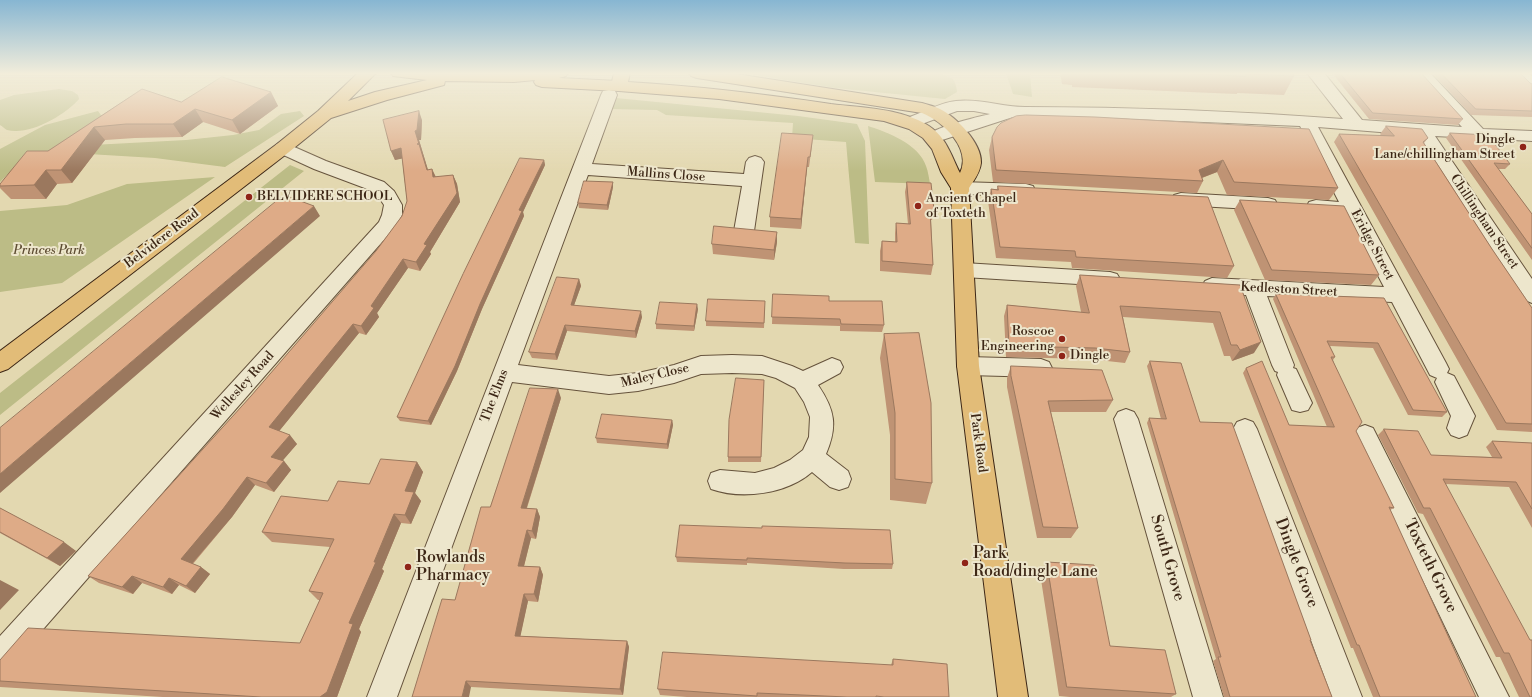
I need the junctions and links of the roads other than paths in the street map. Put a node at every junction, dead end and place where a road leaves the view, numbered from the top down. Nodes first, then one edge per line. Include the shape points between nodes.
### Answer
1 (334, 106) edge
2 (352, 106) edge
3 (608, 106) edge
4 (817, 106) edge
5 (911, 106) edge
6 (1341, 106) edge
7 (1451, 106) edge
8 (1014, 112) junction
9 (936, 113) junction
10 (324, 115) junction
11 (1306, 121) junction
12 (911, 123) junction
13 (1357, 125) junction
14 (956, 129) junction
15 (1422, 129) junction
16 (1478, 134) junction
17 (1532, 136) edge
18 (933, 138) junction
19 (283, 148) junction
20 (755, 162) dead end
21 (581, 169) junction
22 (752, 181) junction
23 (960, 188) junction
24 (1044, 191) edge
25 (1165, 198) edge
26 (1353, 208) junction
27 (744, 231) edge
28 (964, 270) junction
29 (1129, 281) edge
30 (1191, 285) edge
31 (1254, 289) junction
32 (1398, 295) junction
33 (1532, 295) edge
34 (0, 363) edge
35 (832, 366) dead end
36 (968, 366) junction
37 (1059, 369) edge
38 (504, 372) junction
39 (803, 382) junction
40 (1300, 403) dead end
41 (1126, 419) dead end
42 (1461, 422) dead end
43 (1245, 429) dead end
44 (1365, 435) dead end
45 (812, 457) junction
46 (839, 479) dead end
47 (720, 481) dead end
48 (0, 657) edge
49 (382, 697) edge
50 (1014, 697) edge
51 (1208, 697) edge
52 (1347, 697) edge
53 (1494, 697) edge

1 - 10 main road, Belvidere Road
2 - 10 main road, Belvidere Road
3 - 21 street, The Elms
4 - 12 main road, Park Road
5 - 9 main road
6 - 13 street
7 - 16 street
8 - 9 street via 956,106
8 - 11 street via 1083,112
8 - 14 street
9 - 12 street
9 - 14 main road
10 - 19 main road, Belvidere Road
11 - 13 street
11 - 26 street, Eridge Street
12 - 18 main road, Park Road
13 - 15 street
14 - 18 street
14 - 23 main road via 970,152 972,168
15 - 16 street
15 - 33 street, Chillingham Street
16 - 17 street
18 - 23 main road, Park Road
19 - 34 main road, Belvidere Road
19 - 48 street, Wellesley Road via 377,186 393,205 392,215 386,226
20 - 22 street
21 - 22 street, Mallins Close
21 - 38 street, The Elms
22 - 27 street
23 - 24 street
23 - 28 main road, Park Road
25 - 26 street
26 - 32 street, Eridge Street
28 - 29 street
28 - 36 main road, Park Road
30 - 31 street, Kedleston Street
31 - 32 street, Kedleston Street
31 - 40 street
32 - 42 street, Eridge Street via 1442,376
35 - 39 street
36 - 37 street
36 - 50 main road, Park Road
38 - 39 street, Maley Close via 609,386 660,377 701,365 762,365
38 - 49 street, The Elms
39 - 45 street, Maley Close via 814,398 822,417 821,437
41 - 51 street, South Grove
43 - 52 street, Dingle Grove
44 - 53 street, Toxteth Grove
45 - 46 street
45 - 47 street, Maley Close via 799,468 778,478 755,484

